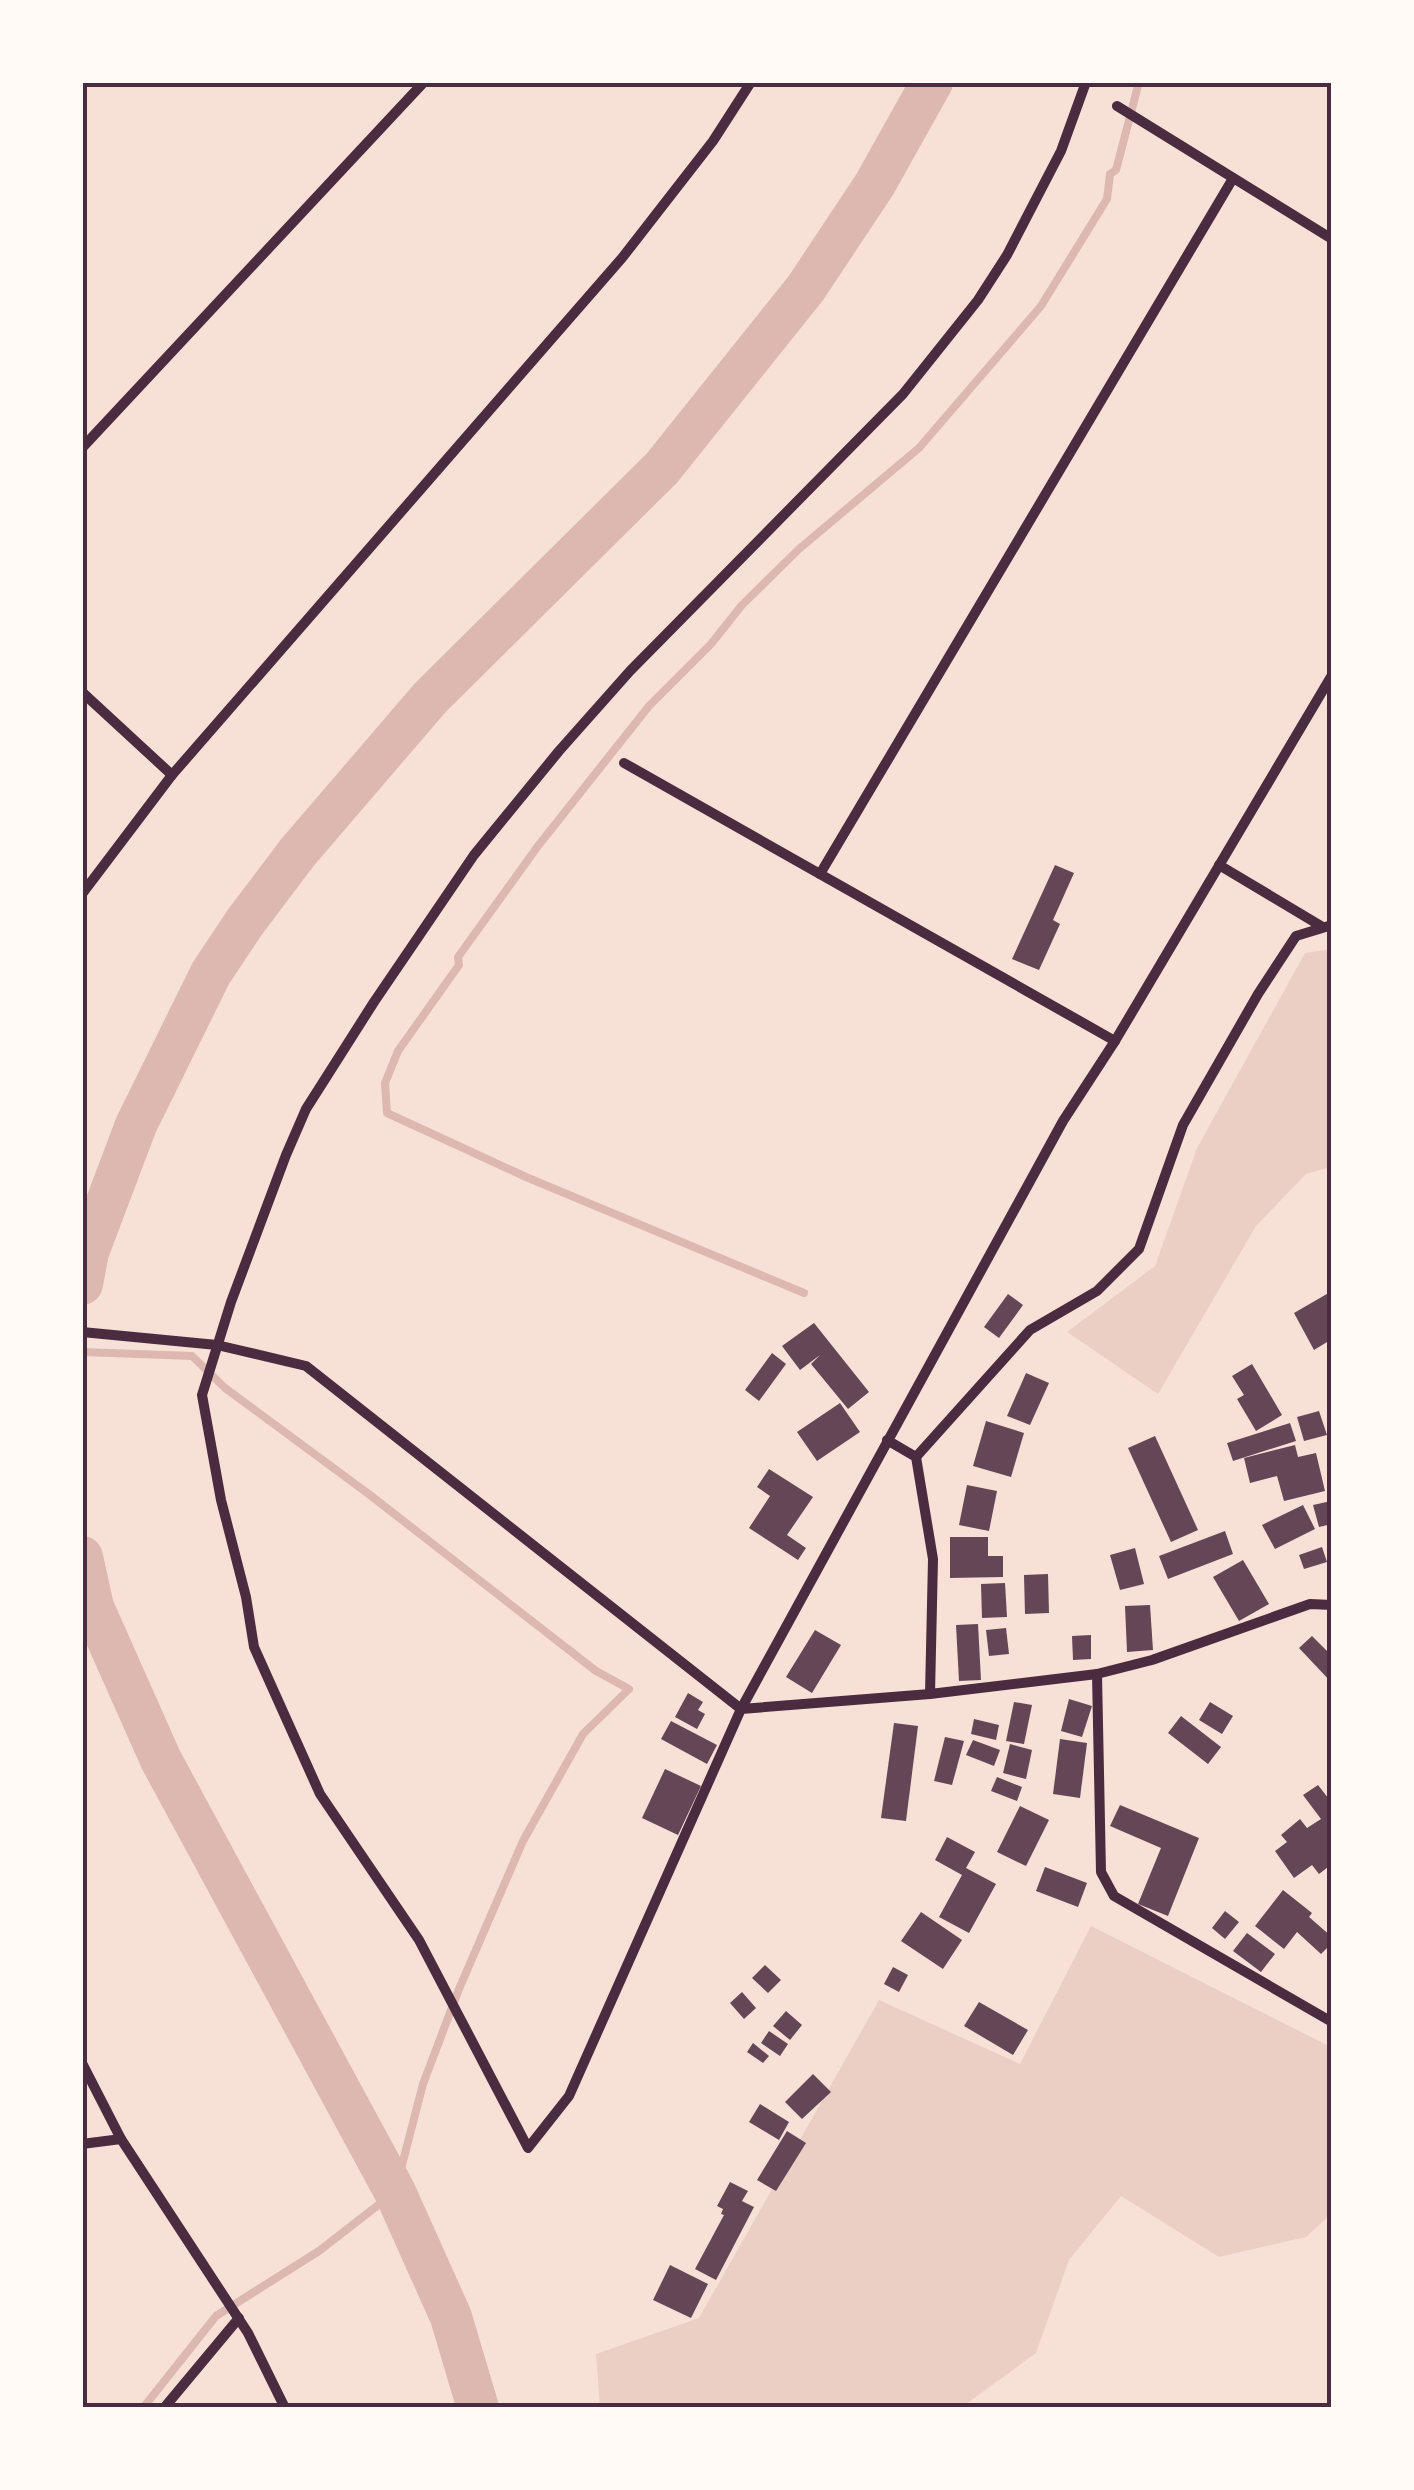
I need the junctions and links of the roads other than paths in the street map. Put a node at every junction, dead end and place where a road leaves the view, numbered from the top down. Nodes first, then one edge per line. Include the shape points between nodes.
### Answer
1 (424, 82) edge
2 (750, 82) edge
3 (1086, 82) edge
4 (1118, 106) dead end
5 (1232, 180) junction
6 (1332, 239) edge
7 (82, 448) edge
8 (1332, 676) edge
9 (82, 692) edge
10 (624, 763) dead end
11 (172, 775) junction
12 (1220, 865) junction
13 (820, 874) junction
14 (82, 894) edge
15 (1326, 926) edge
16 (1115, 1041) junction
17 (82, 1332) edge
18 (217, 1345) junction
19 (887, 1440) junction
20 (916, 1457) junction
21 (1332, 1605) edge
22 (1097, 1674) junction
23 (930, 1694) junction
24 (740, 1709) junction
25 (1332, 2022) edge
26 (82, 2064) edge
27 (121, 2139) junction
28 (82, 2144) edge
29 (238, 2318) junction
30 (164, 2408) edge
31 (285, 2408) edge

1 - 7 street
2 - 11 street via 622,258
3 - 18 street via 1060,151 1007,255 904,394 630,672 474,855 306,1109
4 - 5 street
5 - 6 street
5 - 13 street
8 - 12 street
9 - 11 street
10 - 13 street
11 - 14 street
12 - 15 street
12 - 16 street
13 - 16 street
15 - 20 street via 1296,936 1183,1125 1139,1249 1096,1290 1030,1330
16 - 19 street via 1063,1121
17 - 18 street
18 - 24 street via 306,1366
18 - 24 street via 202,1395 254,1647 320,1794 420,1940 528,2148 569,2096
19 - 20 street
19 - 24 street
20 - 23 street via 933,1559
21 - 22 street via 1310,1604
22 - 23 street
22 - 25 street via 1101,1872 1114,1896
23 - 24 street
26 - 27 street
27 - 28 street
27 - 29 street
29 - 30 street
29 - 31 street

